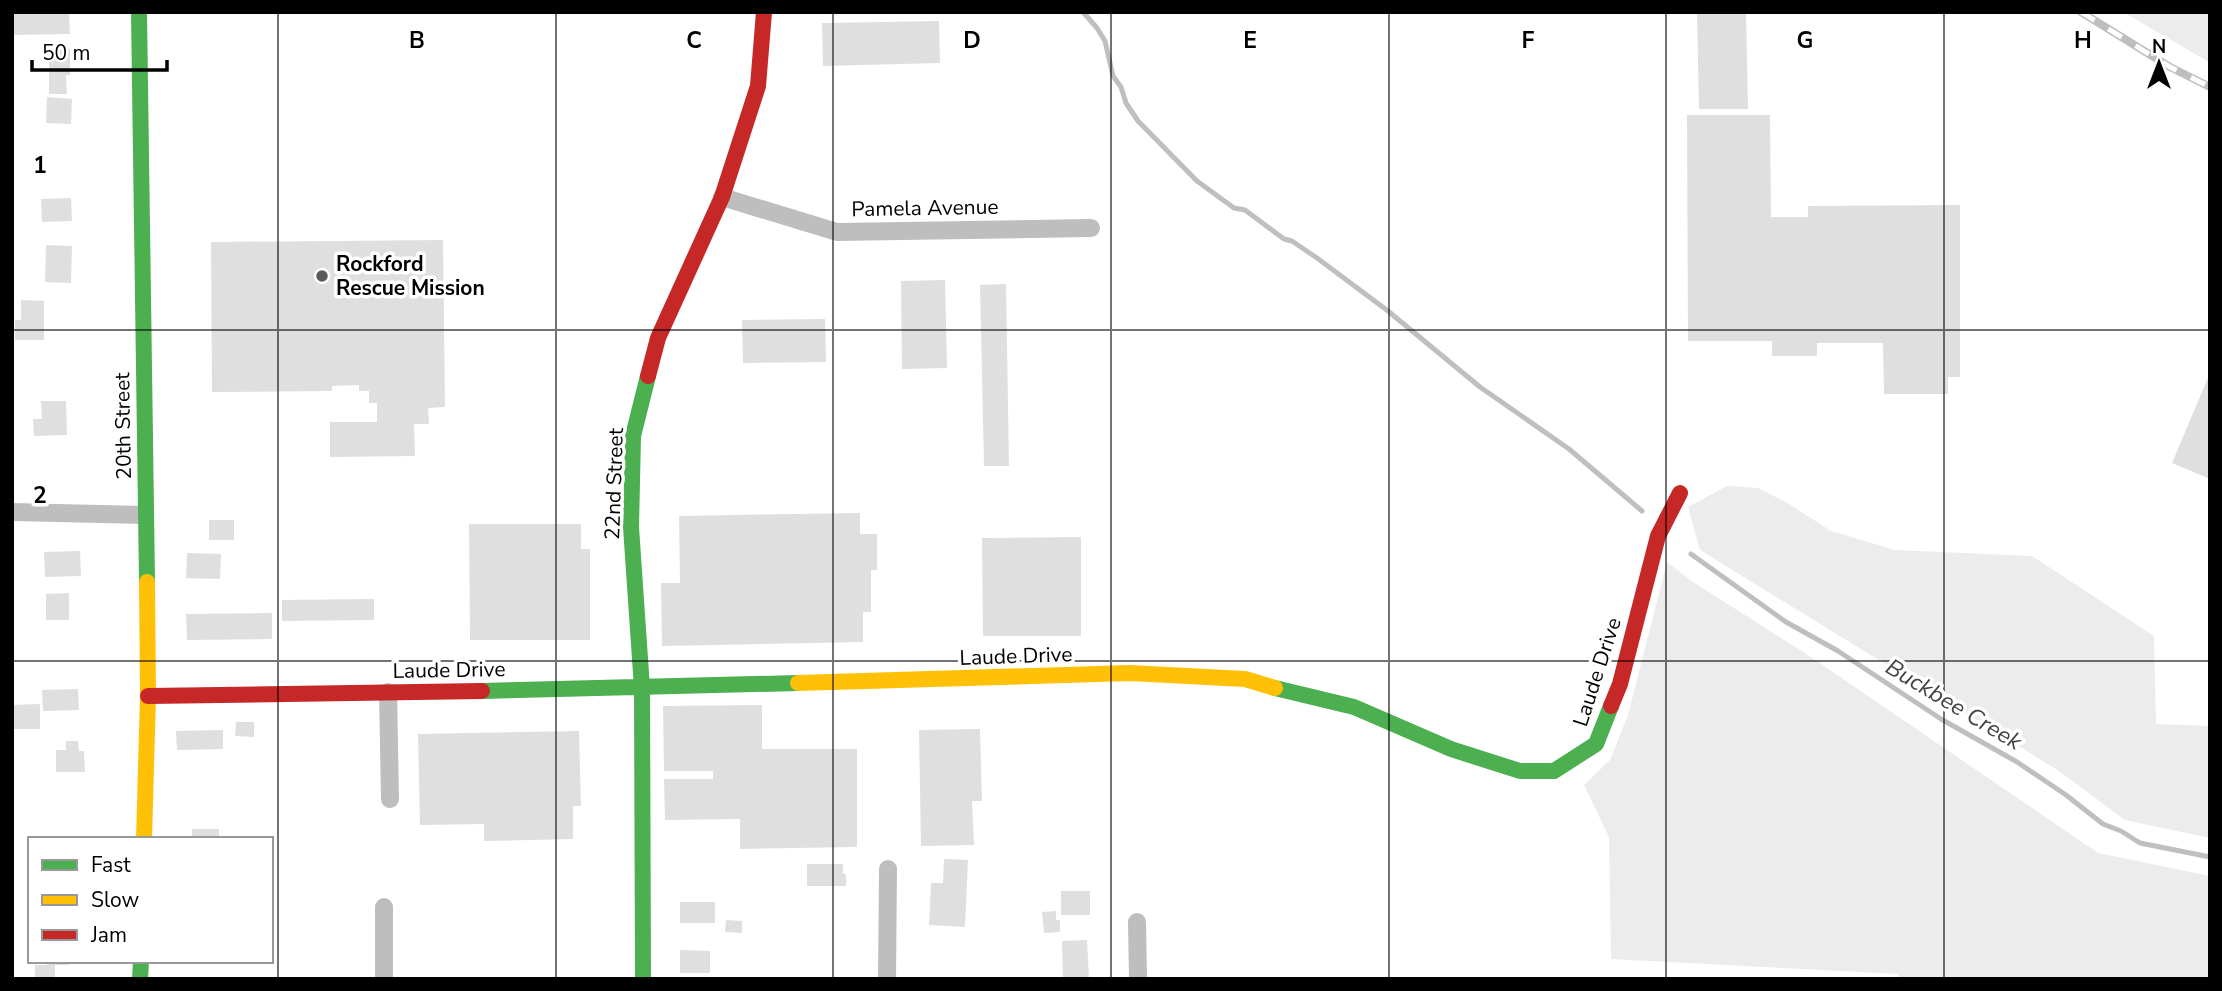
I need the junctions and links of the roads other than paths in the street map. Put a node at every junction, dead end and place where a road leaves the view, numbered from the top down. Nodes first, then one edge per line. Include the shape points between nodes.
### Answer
1 (139, 12) edge
2 (764, 12) edge
3 (722, 197) junction
4 (1091, 228) dead end
5 (1680, 493) dead end
6 (12, 512) edge
7 (145, 514) junction
8 (642, 688) junction
9 (388, 692) junction
10 (148, 696) junction
11 (390, 799) dead end
12 (144, 837) edge
13 (888, 869) dead end
14 (384, 907) dead end
15 (1137, 922) dead end
16 (384, 979) edge
17 (643, 979) edge
18 (887, 979) edge
19 (1138, 979) edge

1 - 7 street, 20th Street
2 - 3 street, 22nd Street via 758,86
3 - 4 street, Pamela Avenue via 837,232
3 - 8 street, 22nd Street via 657,338 633,436 631,527
5 - 8 street, Laude Drive via 1658,536 1620,684 1596,744 1554,771 1520,771 1451,749 1354,707 1245,679 1130,673
6 - 7 street
7 - 10 street, 20th Street
8 - 9 street, Laude Drive
8 - 17 street, 22nd Street
9 - 10 street, Laude Drive
9 - 11 street
10 - 12 street, 20th Street
13 - 18 street
14 - 16 street
15 - 19 street

